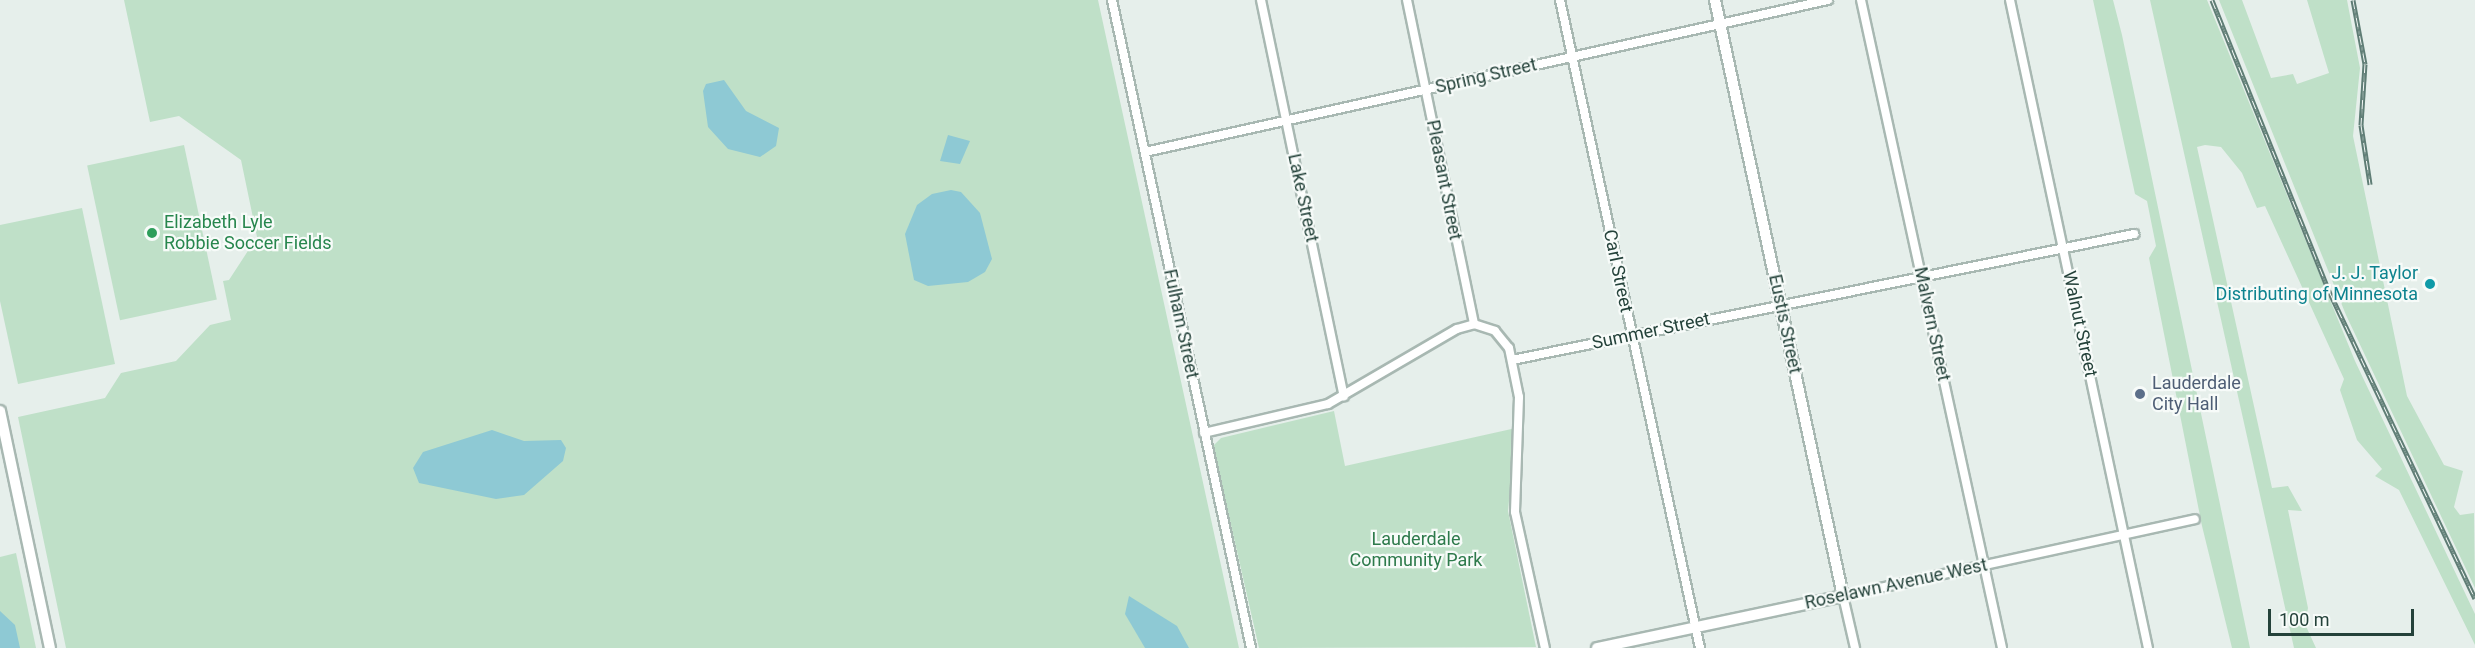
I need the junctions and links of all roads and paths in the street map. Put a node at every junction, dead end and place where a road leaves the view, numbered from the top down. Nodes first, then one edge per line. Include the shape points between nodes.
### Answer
1 (1112, 0) edge
2 (1261, 0) edge
3 (1407, 0) edge
4 (1560, 0) edge
5 (1715, 0) edge
6 (1828, 0) edge
7 (1861, 0) edge
8 (2010, 0) edge
9 (1720, 23) junction
10 (1572, 56) junction
11 (1426, 90) junction
12 (1287, 123) junction
13 (1145, 153) junction
14 (2134, 234) dead end
15 (2064, 249) junction
16 (1923, 279) junction
17 (1781, 305) junction
18 (1474, 324) junction
19 (1632, 336) junction
20 (1512, 360) junction
21 (1344, 396) junction
22 (0, 411) edge
23 (1204, 433) junction
24 (2195, 519) dead end
25 (2124, 535) junction
26 (1984, 566) junction
27 (1844, 596) junction
28 (1696, 627) junction
29 (50, 648) edge
30 (1251, 648) edge
31 (1545, 648) edge
32 (1597, 648) edge
33 (1700, 648) edge
34 (1855, 648) edge
35 (2002, 648) edge
36 (2148, 648) edge

1 - 13 street, Fulham Street
2 - 12 street, Lake Street
3 - 11 street, Pleasant Street
4 - 10 street, Carl Street
5 - 9 street, Eustis Street
6 - 9 street, Spring Street
7 - 16 street, Malvern Street
8 - 15 street, Walnut Street
9 - 10 street, Spring Street
9 - 17 street, Eustis Street
10 - 11 street, Spring Street
10 - 19 street, Carl Street
11 - 12 street, Spring Street
11 - 18 street, Pleasant Street
12 - 13 street, Spring Street
12 - 21 street, Lake Street
13 - 23 street, Fulham Street
14 - 15 street, Summer Street
15 - 16 street, Summer Street
15 - 25 street, Walnut Street
16 - 17 street, Summer Street
16 - 26 street, Malvern Street
17 - 19 street, Summer Street
17 - 27 street, Eustis Street
18 - 20 street via 1502,336
18 - 21 street via 1428,342
19 - 20 street, Summer Street
19 - 28 street, Carl Street
20 - 31 street via 1522,418 1515,512
21 - 23 street via 1312,410
22 - 29 street
23 - 30 street, Fulham Street
24 - 25 street, Roselawn Avenue West
25 - 26 street, Roselawn Avenue West
25 - 36 street, Walnut Street
26 - 27 street, Roselawn Avenue West
26 - 35 street, Malvern Street
27 - 28 street, Roselawn Avenue West
27 - 34 street, Eustis Street
28 - 32 street, Roselawn Avenue West
28 - 33 street, Carl Street

